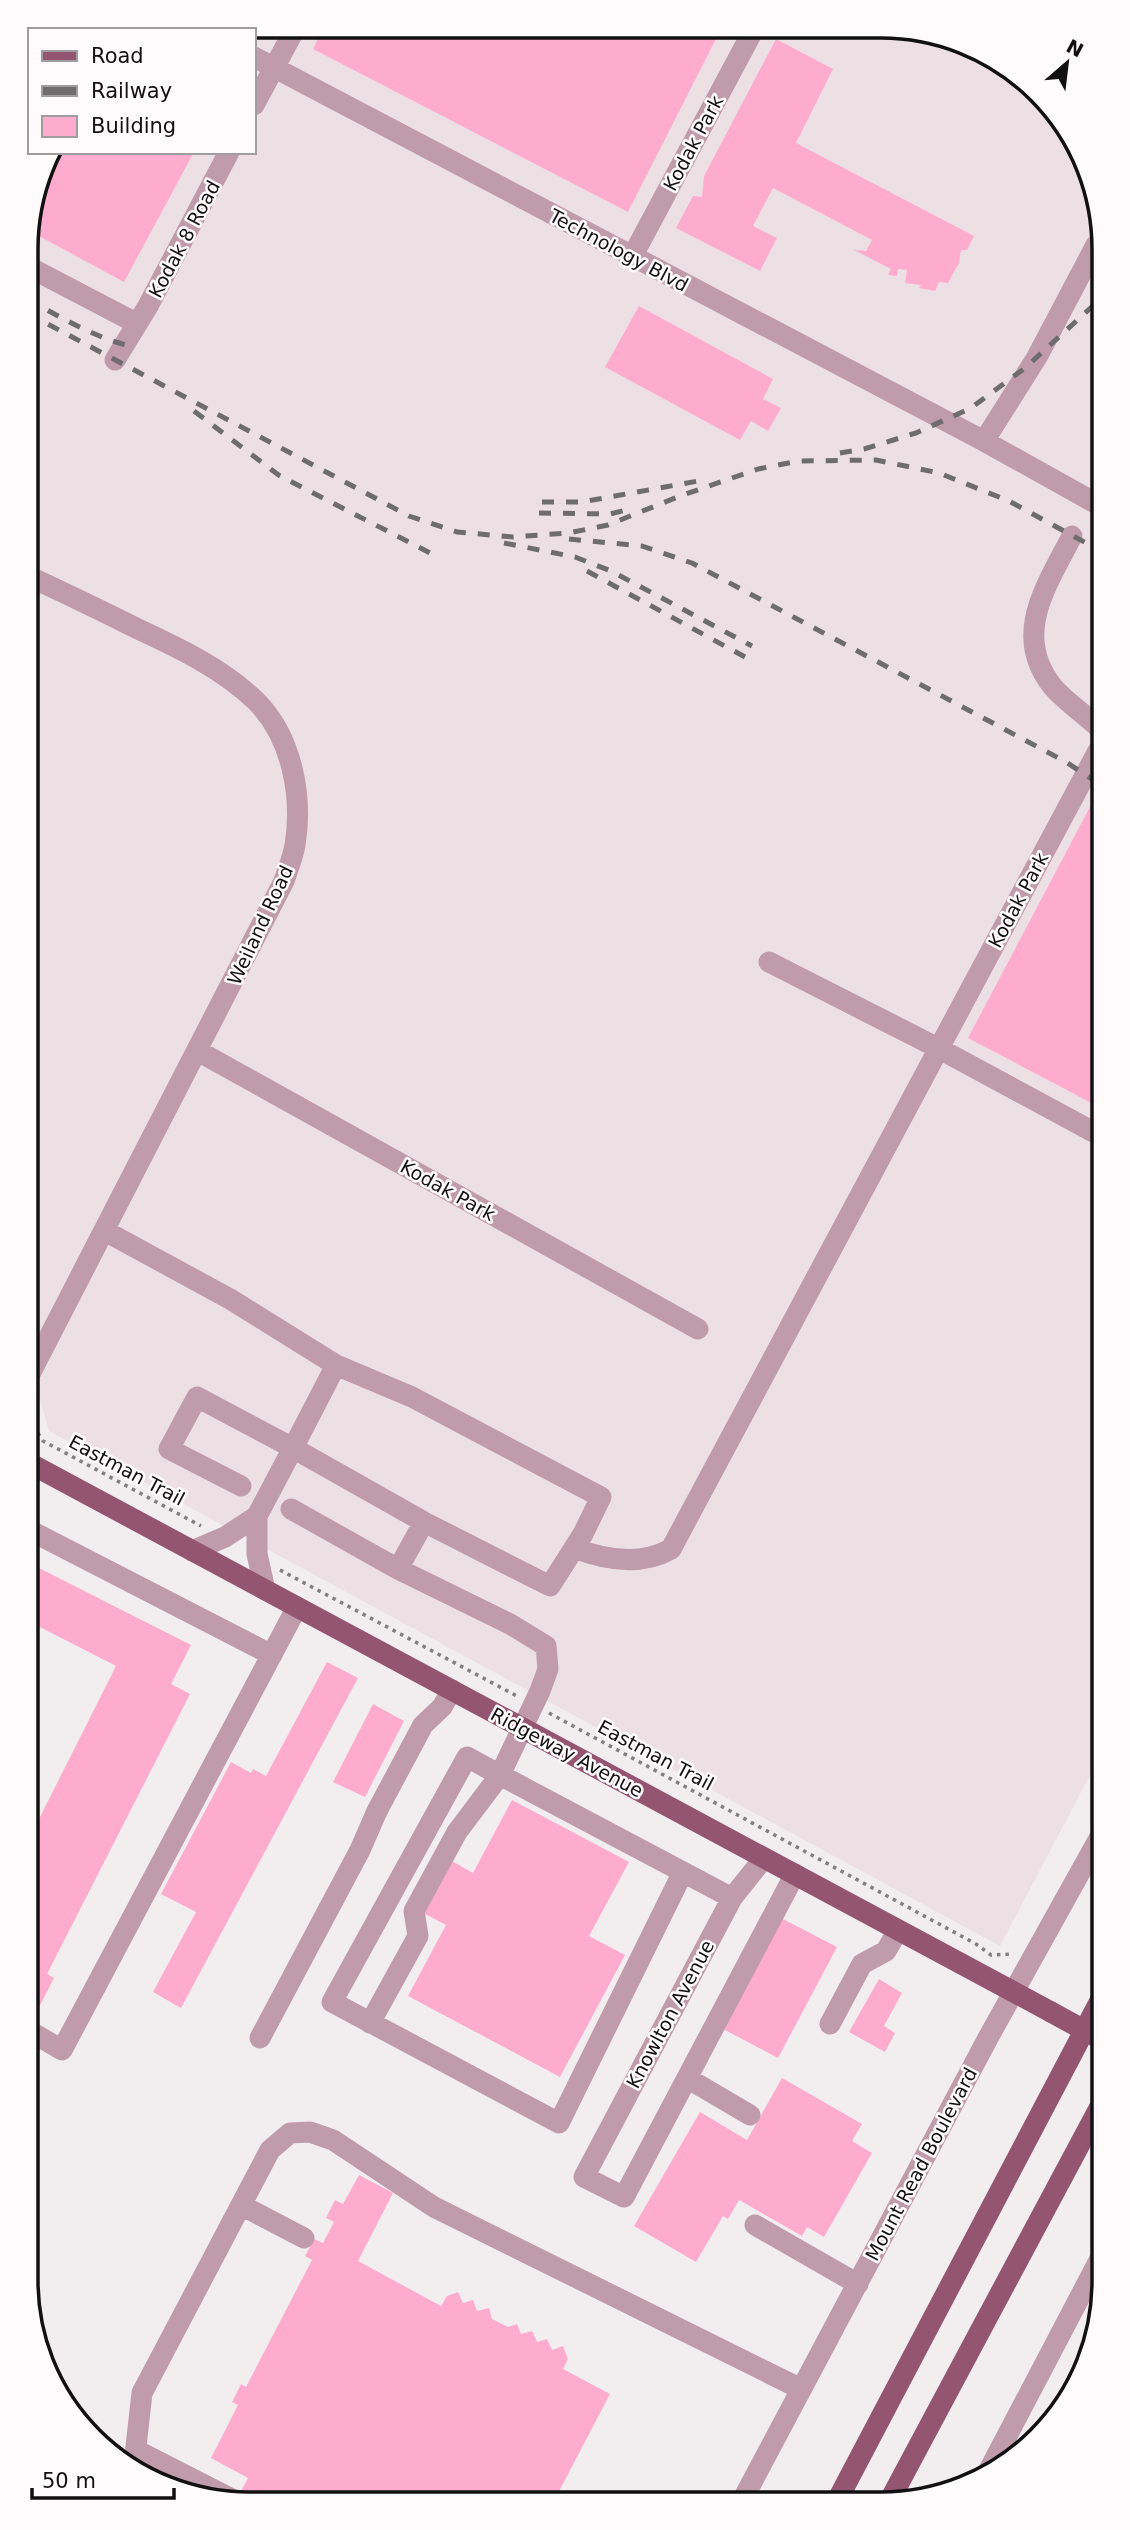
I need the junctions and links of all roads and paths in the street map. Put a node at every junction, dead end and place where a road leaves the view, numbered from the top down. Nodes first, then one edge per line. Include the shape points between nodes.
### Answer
1 (289, 39) edge
2 (749, 39) edge
3 (256, 58) edge
4 (273, 68) junction
5 (256, 101) edge
6 (228, 154) edge
7 (1092, 253) edge
8 (632, 257) junction
9 (39, 272) edge
10 (136, 323) junction
11 (115, 360) dead end
12 (984, 441) junction
13 (1092, 501) edge
14 (1072, 536) dead end
15 (39, 581) edge
16 (1092, 721) edge
17 (1092, 763) edge
18 (769, 962) dead end
19 (938, 1048) junction
20 (198, 1052) junction
21 (1092, 1131) edge
22 (105, 1231) junction
23 (698, 1329) dead end
24 (39, 1357) edge
25 (335, 1365) junction
26 (39, 1435) edge
27 (293, 1448) junction
28 (39, 1468) edge
29 (241, 1486) dead end
30 (291, 1509) dead end
31 (257, 1516) junction
32 (424, 1522) junction
33 (201, 1526) dead end
34 (39, 1538) edge
35 (574, 1548) junction
36 (192, 1551) junction
37 (269, 1564) dead end
38 (398, 1569) junction
39 (265, 1590) junction
40 (297, 1607) junction
41 (272, 1656) junction
42 (452, 1690) junction
43 (533, 1704) junction
44 (522, 1727) junction
45 (500, 1775) junction
46 (1091, 1852) edge
47 (764, 1858) junction
48 (683, 1872) junction
49 (795, 1874) junction
50 (732, 1898) junction
51 (898, 1930) junction
52 (1030, 1962) junction
53 (1014, 1993) junction
54 (1091, 2018) edge
55 (370, 2023) junction
56 (830, 2024) dead end
57 (1091, 2034) edge
58 (39, 2037) edge
59 (260, 2038) dead end
60 (687, 2078) junction
61 (750, 2115) dead end
62 (1091, 2122) edge
63 (241, 2205) junction
64 (755, 2225) dead end
65 (304, 2238) dead end
66 (1091, 2276) edge
67 (858, 2284) junction
68 (801, 2389) junction
69 (135, 2457) edge
70 (996, 2457) edge
71 (199, 2485) edge
72 (895, 2491) edge
73 (747, 2492) edge
74 (842, 2492) edge

1 - 4 street
2 - 8 street, Kodak Park
3 - 4 street, Technology Blvd
4 - 5 street
4 - 8 street, Technology Blvd
6 - 10 street, Kodak 8 Road
7 - 12 street via 1037,357
8 - 12 street, Technology Blvd
9 - 10 street
10 - 11 street, Kodak 8 Road
12 - 13 street, Technology Blvd
14 - 16 street via 1036,607 1034,650 1053,686
15 - 20 street, Weiland Road via 223,674 257,702 289,757 298,814 295,847 284,881
17 - 19 street, Kodak Park
18 - 19 street
19 - 21 street
19 - 35 street, Kodak Park via 671,1549 646,1559 622,1560
20 - 22 street, Weiland Road
20 - 23 street, Kodak Park
22 - 24 street, Weiland Road
22 - 25 street via 230,1299
25 - 27 street
25 - 35 street via 412,1396 601,1497
26 - 33 path, Eastman Trail via 43,1441
27 - 29 street via 197,1397 169,1449
27 - 31 street
27 - 32 street
28 - 36 main road, Ridgeway Avenue
30 - 38 street
31 - 36 street
31 - 39 street via 257,1554
32 - 35 street via 550,1586
32 - 38 street
34 - 41 street
36 - 39 main road, Ridgeway Avenue
37 - 43 path, Eastman Trail
38 - 43 street via 546,1646 548,1669
39 - 40 main road, Ridgeway Avenue
40 - 41 street
40 - 42 main road, Ridgeway Avenue
41 - 58 street via 62,2050
42 - 44 main road, Ridgeway Avenue
42 - 59 street via 423,1725
43 - 44 street
43 - 52 path, Eastman Trail via 991,1955 1011,1952
44 - 45 street
44 - 47 main road, Ridgeway Avenue
45 - 48 street
45 - 55 street via 457,1832 414,1910 418,1936
45 - 55 street via 467,1757 332,2002
46 - 52 street, Mount Read Boulevard
47 - 49 main road, Ridgeway Avenue
47 - 50 street, Knowlton Avenue
48 - 50 street
48 - 55 street via 559,2123
49 - 51 main road, Ridgeway Avenue
49 - 60 street
50 - 60 street, Knowlton Avenue via 584,2176 624,2197
51 - 53 main road, Ridgeway Avenue
51 - 56 street via 886,1951 862,1964
52 - 53 street, Mount Read Boulevard
53 - 57 main road, Ridgeway Avenue, bridge
53 - 67 street, Mount Read Boulevard
54 - 74 main road
60 - 61 street
62 - 72 main road
63 - 65 street
63 - 68 street via 270,2150 290,2133 310,2132 333,2140 434,2207
63 - 69 street via 142,2393
64 - 67 street
66 - 70 street
67 - 68 street, Mount Read Boulevard
68 - 73 street, Mount Read Boulevard
69 - 71 street

